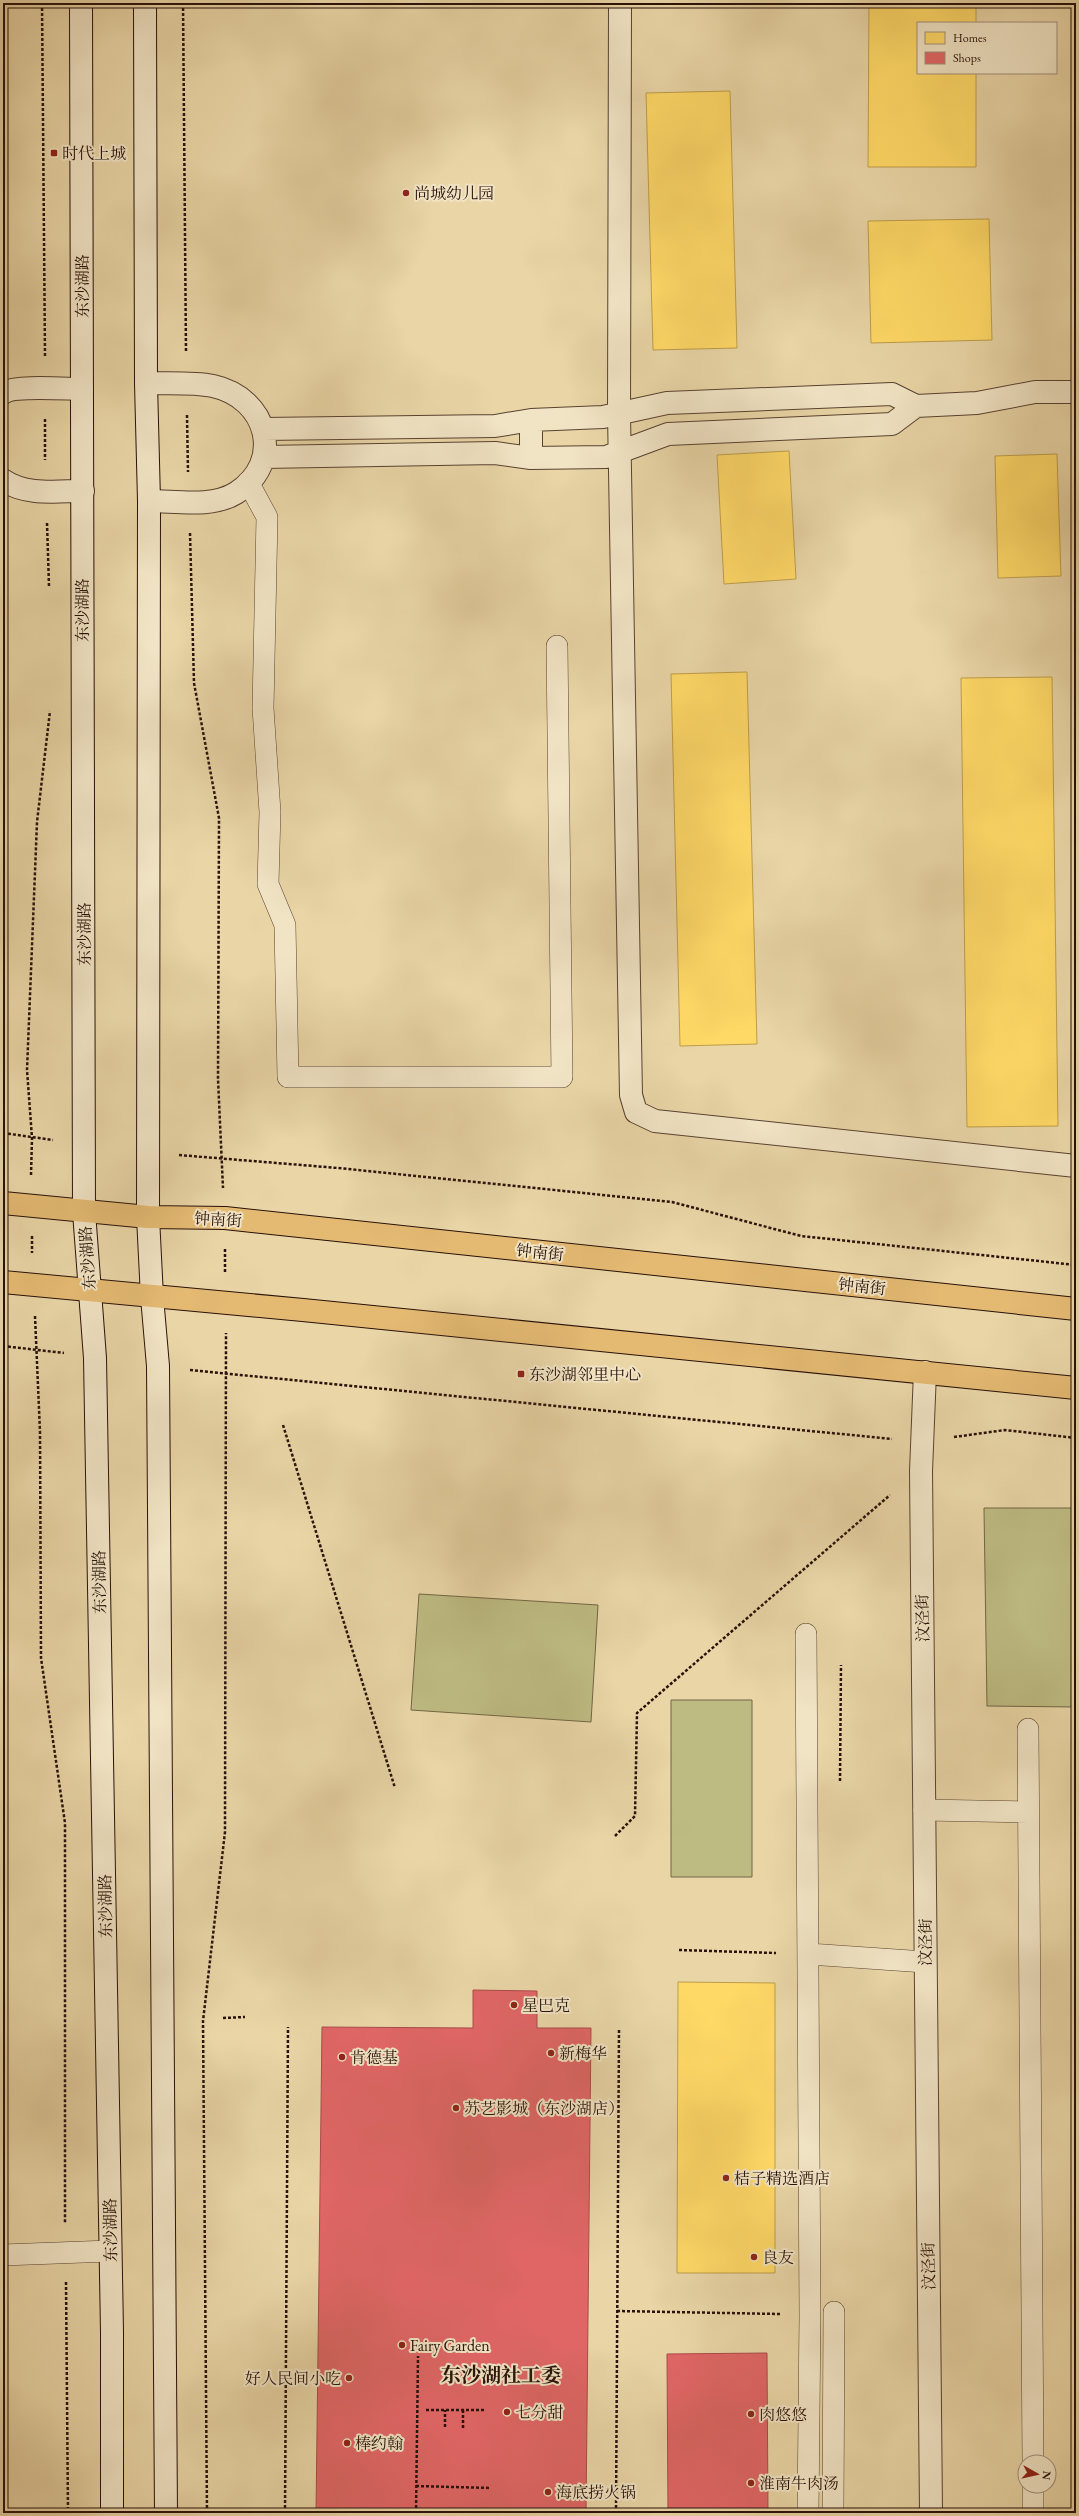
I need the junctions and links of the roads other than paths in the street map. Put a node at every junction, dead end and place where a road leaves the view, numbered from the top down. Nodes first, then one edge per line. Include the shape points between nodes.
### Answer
1 (81, 3) edge
2 (145, 3) edge
3 (620, 3) edge
4 (146, 383) junction
5 (82, 389) junction
6 (1076, 392) edge
7 (3, 393) edge
8 (916, 406) junction
9 (618, 414) junction
10 (531, 420) junction
11 (264, 429) junction
12 (620, 451) junction
13 (264, 457) junction
14 (531, 458) junction
15 (3, 480) edge
16 (248, 482) junction
17 (83, 491) junction
18 (149, 501) junction
19 (556, 646) dead end
20 (1076, 1166) edge
21 (3, 1203) edge
22 (84, 1212) junction
23 (148, 1217) junction
24 (3, 1282) edge
25 (89, 1290) junction
26 (152, 1297) junction
27 (1076, 1309) edge
28 (925, 1372) junction
29 (1076, 1388) edge
30 (806, 1634) dead end
31 (1028, 1729) dead end
32 (924, 1810) junction
33 (1028, 1812) junction
34 (809, 1954) junction
35 (925, 1962) junction
36 (110, 2251) junction
37 (3, 2255) edge
38 (834, 2312) dead end
39 (1033, 2454) edge
40 (1033, 2494) edge
41 (112, 2513) edge
42 (166, 2513) edge
43 (808, 2513) edge
44 (833, 2513) edge
45 (931, 2513) edge
46 (1033, 2513) edge

1 - 5 main road, 东沙湖路
2 - 4 main road
3 - 9 main road
4 - 11 main road via 214,386 248,403 257,413
4 - 18 main road
5 - 7 main road via 29,389
5 - 17 main road, 东沙湖路
6 - 8 main road via 1035,392 977,403
8 - 9 main road via 892,394 667,403
8 - 12 main road via 892,424 668,434
9 - 10 main road
9 - 12 main road
10 - 11 main road via 495,426
10 - 14 main road
11 - 13 main road
12 - 14 main road via 606,457
12 - 20 main road via 631,1095 636,1112 655,1121
13 - 14 main road via 495,453
13 - 16 main road
15 - 17 main road via 13,487 31,491
16 - 18 main road via 236,493 215,501
16 - 19 lane via 268,517 263,708 270,812 268,884 285,925 288,1077 562,1077
17 - 22 main road, 东沙湖路
18 - 23 main road
21 - 22 main road, 钟南街
22 - 23 main road, 钟南街
22 - 25 main road, 东沙湖路
23 - 26 main road
23 - 27 main road, 钟南街 via 225,1218
24 - 25 main road
25 - 26 main road
25 - 36 main road, 东沙湖路 via 95,1358
26 - 28 main road
26 - 42 main road via 158,1366
28 - 29 main road
28 - 32 main road, 汶泾街 via 921,1471
30 - 34 lane
31 - 33 lane
32 - 33 lane
32 - 35 main road, 汶泾街
33 - 39 lane
34 - 35 lane
34 - 43 lane
35 - 45 main road, 汶泾街
36 - 37 lane
36 - 41 main road, 东沙湖路
38 - 44 lane
40 - 46 lane

